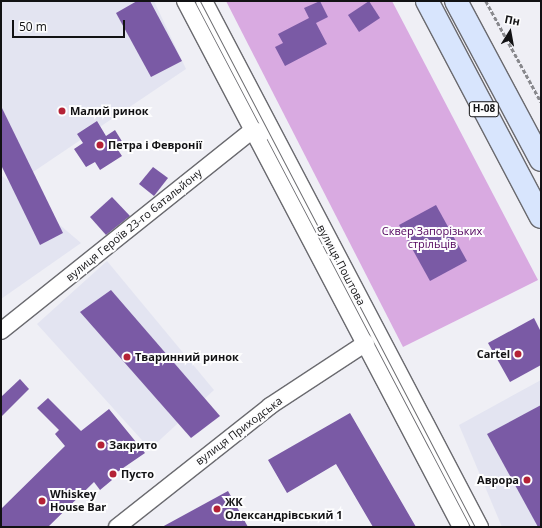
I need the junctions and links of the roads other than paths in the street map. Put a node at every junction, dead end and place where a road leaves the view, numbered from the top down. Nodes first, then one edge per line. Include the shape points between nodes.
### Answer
1 (185, 1) edge
2 (204, 1) edge
3 (427, 1) edge
4 (456, 1) edge
5 (253, 130) junction
6 (269, 130) junction
7 (541, 160) edge
8 (541, 217) edge
9 (1, 332) edge
10 (366, 343) junction
11 (117, 527) edge
12 (461, 527) edge
13 (480, 527) edge

1 - 5 street, вулиця Поштова
2 - 6 street, вулиця Поштова
3 - 8 main road, Н-08
4 - 7 main road, Н-08
5 - 6 street via 265,134
5 - 9 street, вулиця Героїв 23-го батальйону
5 - 10 street, вулиця Поштова
6 - 13 street, вулиця Поштова
10 - 11 street, вулиця Приходська via 270,406
10 - 12 street, вулиця Поштова

